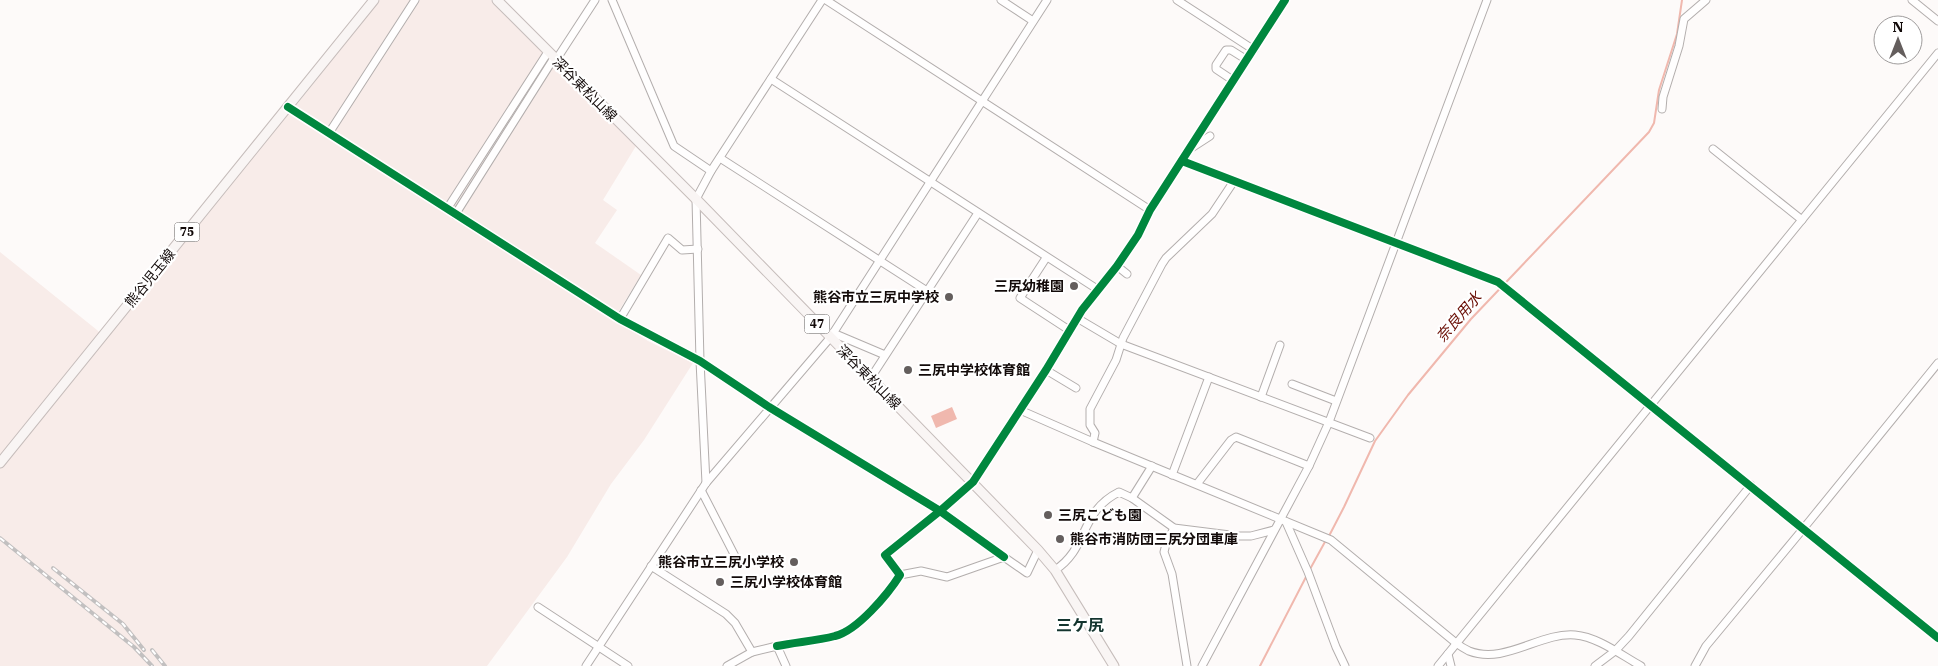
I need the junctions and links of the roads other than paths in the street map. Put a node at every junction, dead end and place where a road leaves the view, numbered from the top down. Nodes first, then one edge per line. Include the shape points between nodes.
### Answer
1 (374, 0) edge
2 (415, 0) edge
3 (497, 0) edge
4 (595, 0) edge
5 (612, 0) edge
6 (822, 0) edge
7 (826, 0) edge
8 (1002, 0) edge
9 (1047, 0) edge
10 (1177, 0) edge
11 (1286, 0) edge
12 (1487, 0) edge
13 (1706, 0) edge
14 (1912, 0) edge
15 (1938, 21) edge
16 (1034, 22) junction
17 (1254, 50) junction
18 (1938, 53) edge
19 (553, 57) junction
20 (1247, 60) junction
21 (771, 78) junction
22 (1234, 81) junction
23 (983, 101) junction
24 (288, 107) junction
25 (1662, 109) dead end
26 (329, 133) junction
27 (1210, 136) dead end
28 (1713, 149) dead end
29 (1189, 150) junction
30 (720, 158) junction
31 (1182, 161) junction
32 (712, 171) junction
33 (1234, 181) junction
34 (930, 183) junction
35 (696, 199) junction
36 (447, 210) junction
37 (1150, 210) junction
38 (978, 213) junction
39 (455, 215) junction
40 (1802, 220) junction
41 (1395, 243) junction
42 (698, 248) junction
43 (1046, 258) junction
44 (879, 262) junction
45 (1117, 266) junction
46 (1127, 274) dead end
47 (1097, 289) junction
48 (927, 291) junction
49 (1077, 318) junction
50 (620, 319) junction
51 (1069, 330) junction
52 (831, 335) junction
53 (1121, 344) junction
54 (1280, 345) dead end
55 (886, 355) junction
56 (700, 361) junction
57 (1938, 363) edge
58 (1046, 370) junction
59 (1210, 377) junction
60 (870, 379) junction
61 (1292, 384) dead end
62 (1076, 388) dead end
63 (1262, 397) junction
64 (1336, 401) junction
65 (1651, 405) junction
66 (769, 407) junction
67 (1020, 410) junction
68 (1329, 422) junction
69 (1370, 438) dead end
70 (1093, 442) junction
71 (0, 463) edge
72 (1152, 466) junction
73 (1309, 466) junction
74 (1172, 474) junction
75 (973, 482) junction
76 (706, 483) junction
77 (1197, 484) junction
78 (1751, 485) junction
79 (701, 490) junction
80 (1132, 498) junction
81 (940, 511) junction
82 (1283, 521) junction
83 (1174, 528) junction
84 (1803, 529) junction
85 (1274, 530) junction
86 (1038, 550) junction
87 (1004, 557) junction
88 (737, 560) dead end
89 (651, 566) junction
90 (1055, 570) junction
91 (900, 575) junction
92 (538, 607) dead end
93 (1938, 638) edge
94 (1456, 643) junction
95 (599, 646) junction
96 (777, 646) junction
97 (1614, 651) junction
98 (752, 652) junction
99 (1448, 654) junction
100 (783, 664) edge
101 (586, 666) edge
102 (628, 666) edge
103 (727, 666) edge
104 (1114, 666) edge
105 (1187, 666) edge
106 (1202, 666) edge
107 (1345, 666) edge
108 (1438, 666) edge
109 (1451, 666) edge
110 (1595, 666) edge
111 (1641, 666) edge
112 (1695, 666) edge

1 - 24 main road, 熊谷児玉線 / 75
2 - 26 street
3 - 19 main road, 深谷東松山線 / 47
4 - 19 street
5 - 32 street via 674,146
6 - 21 street
7 - 23 street
8 - 16 street
9 - 16 street
10 - 17 street
11 - 17 street
12 - 41 street
13 - 25 street via 1684,20
14 - 15 street
16 - 23 street
17 - 20 street
18 - 40 street
19 - 35 main road, 深谷東松山線 / 47
19 - 36 street
19 - 39 street
20 - 22 street
20 - 22 street via 1226,50 1216,65 1216,69
21 - 30 street
21 - 34 street
22 - 29 street
23 - 34 street
23 - 37 street
24 - 26 street
24 - 71 main road, 熊谷児玉線 / 75
26 - 36 street
27 - 29 street
28 - 40 street
29 - 31 street
30 - 32 street
30 - 44 street
31 - 33 street
31 - 37 street
32 - 35 street
33 - 41 street
33 - 53 street via 1212,214 1166,258
34 - 38 street
34 - 44 street
35 - 42 street
35 - 52 main road, 深谷東松山線 / 47
36 - 39 street
37 - 45 street
38 - 43 street
38 - 48 street
39 - 50 street
40 - 65 street
41 - 64 street
41 - 65 street via 1498,282
42 - 50 street via 682,250 668,238
42 - 56 street
43 - 47 street
43 - 51 street via 1020,298
44 - 48 street
44 - 52 street
45 - 46 street
45 - 47 street
47 - 49 street
48 - 55 street
49 - 51 street
49 - 53 street
50 - 56 street
51 - 58 street
52 - 55 street
52 - 60 main road, 深谷東松山線 / 47
52 - 66 street
53 - 59 street
53 - 70 street via 1090,409 1090,425 1096,433
54 - 63 street
55 - 60 street
56 - 66 street
56 - 76 street
57 - 84 street
58 - 62 street
58 - 67 street
59 - 63 street
59 - 74 street
60 - 75 main road, 深谷東松山線 / 47
61 - 64 street
63 - 68 street
64 - 68 street
65 - 78 street
65 - 94 street
66 - 76 street
66 - 81 street
67 - 70 street
67 - 75 street
68 - 69 street
68 - 73 street
70 - 72 street
72 - 74 street
72 - 80 street
73 - 77 street via 1236,438 1231,440
73 - 82 street
74 - 77 street
75 - 81 street
75 - 86 main road, 深谷東松山線 / 47
76 - 79 street
77 - 82 street
78 - 84 street
78 - 97 street
79 - 88 street
79 - 89 street
80 - 83 street
80 - 90 street via 1119,492 1103,502 1089,520 1074,553
81 - 87 street
81 - 91 street via 885,555
82 - 85 street
82 - 94 street via 1331,540
82 - 107 street via 1308,572
83 - 85 street via 1238,536
83 - 105 street via 1164,552 1172,574
84 - 93 street
84 - 112 street via 1706,646
85 - 106 street
86 - 87 street via 1027,573
86 - 90 main road, 深谷東松山線 / 47
87 - 91 street via 947,576 921,571
89 - 95 street
89 - 98 street via 726,614
90 - 104 main road, 深谷東松山線 / 47
91 - 96 street via 852,628 836,636
92 - 95 street
94 - 97 street via 1469,651 1497,654 1558,636 1576,635
94 - 99 street
95 - 101 street
95 - 102 street
96 - 98 street
96 - 100 street
97 - 110 street
97 - 111 street
98 - 103 street
99 - 108 street
99 - 109 street

